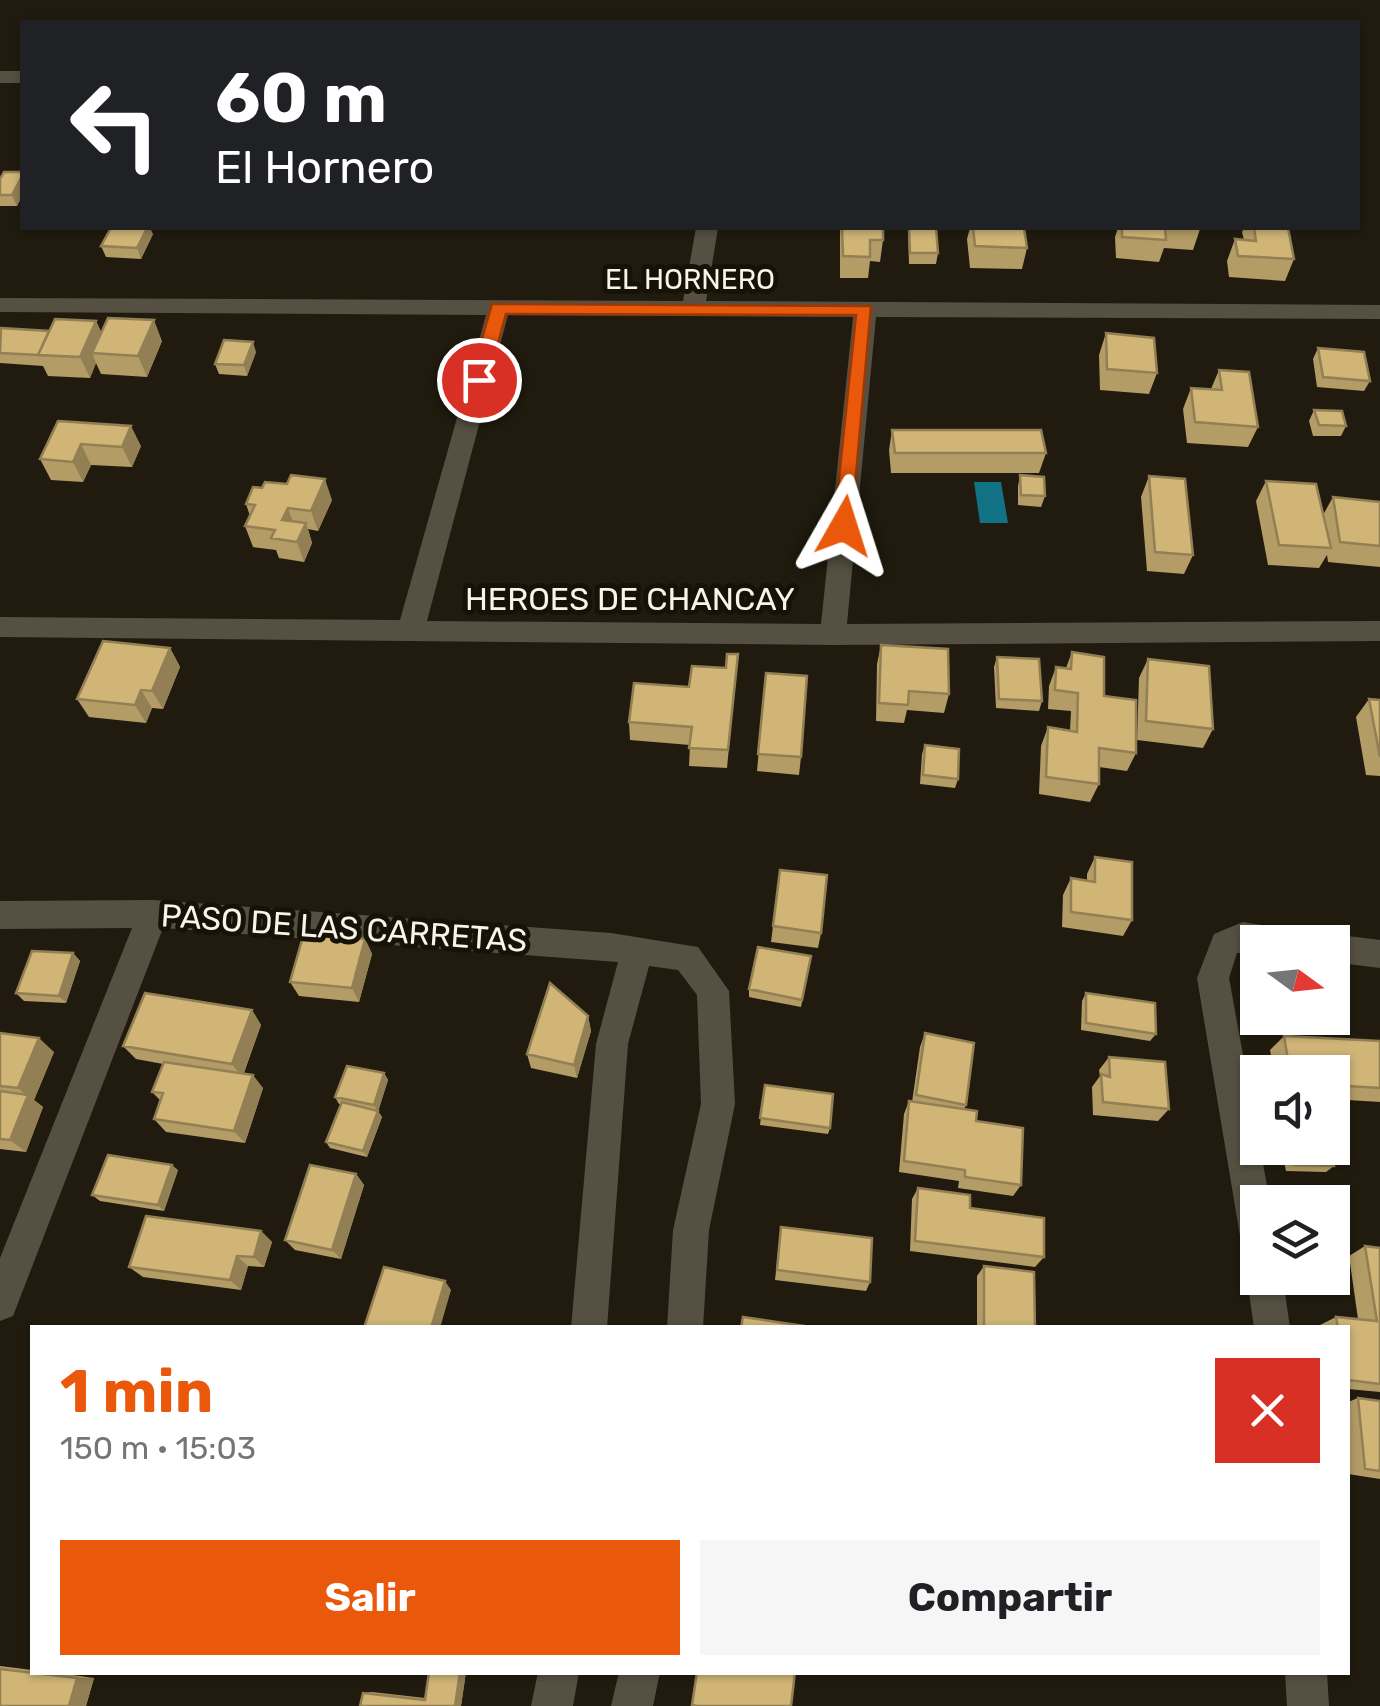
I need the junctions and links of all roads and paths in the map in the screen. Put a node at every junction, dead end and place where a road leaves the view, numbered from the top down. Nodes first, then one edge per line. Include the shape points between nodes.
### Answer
1 (707, 230) edge
2 (0, 305) edge
3 (498, 308) junction
4 (693, 309) junction
5 (865, 310) junction
6 (1380, 312) edge
7 (0, 627) edge
8 (1380, 631) edge
9 (410, 633) junction
10 (833, 634) junction
11 (153, 914) junction
12 (0, 915) edge
13 (1240, 937) edge
14 (637, 950) junction
15 (1350, 950) edge
16 (1380, 954) edge
17 (1249, 1185) edge
18 (1267, 1295) edge
19 (0, 1302) edge
20 (589, 1325) edge
21 (685, 1325) edge
22 (1272, 1325) edge
23 (557, 1675) edge
24 (639, 1675) edge
25 (1306, 1675) edge
26 (552, 1706) edge
27 (632, 1706) edge
28 (1308, 1706) edge

1 - 4 street
2 - 3 street, EL HORNERO
3 - 4 street, EL HORNERO
3 - 9 street
4 - 5 street, EL HORNERO
5 - 6 street, EL HORNERO
5 - 10 street
7 - 9 street, HEROES DE CHANCAY
8 - 10 street, HEROES DE CHANCAY
9 - 10 street, HEROES DE CHANCAY
11 - 12 street, PASO DE LAS CARRETAS
11 - 14 street, PASO DE LAS CARRETAS
11 - 19 street
13 - 17 street via 1224,944 1213,978
14 - 20 street via 612,1044
14 - 21 street, PASO DE LAS CARRETAS via 687,957 712,991 718,1104 691,1230
15 - 16 street
18 - 22 street
23 - 26 street
24 - 27 street
25 - 28 street

